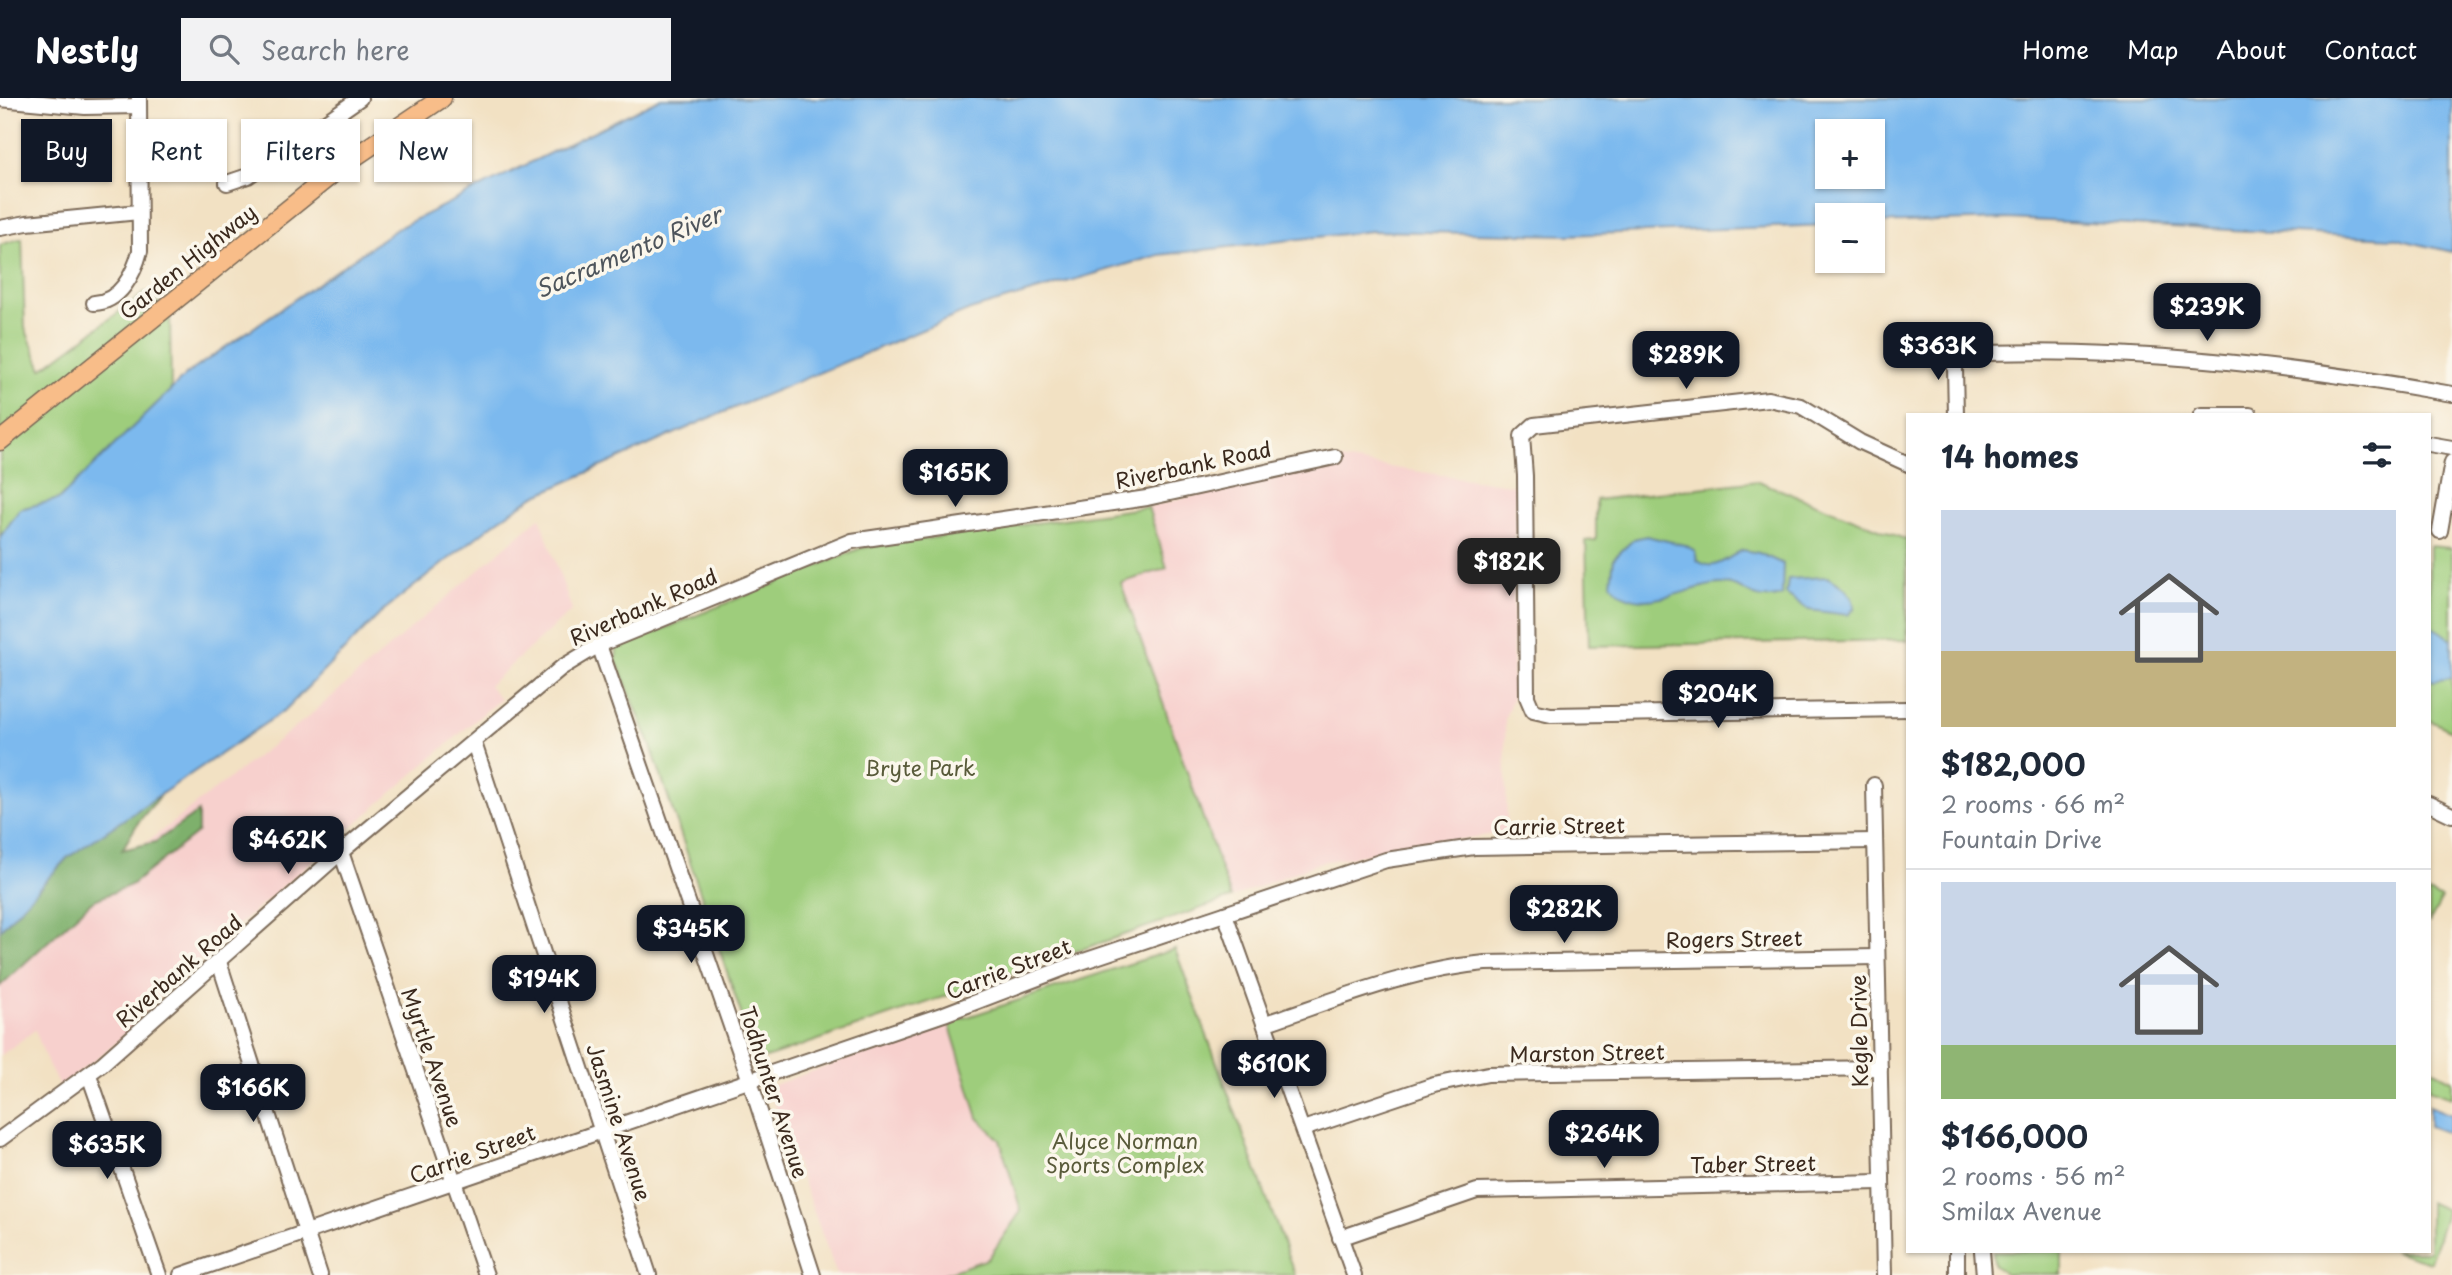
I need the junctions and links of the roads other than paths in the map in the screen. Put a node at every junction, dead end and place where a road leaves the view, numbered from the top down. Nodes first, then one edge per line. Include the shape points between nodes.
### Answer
1 (360, 98) edge
2 (442, 98) edge
3 (0, 99) edge
4 (139, 102) edge
5 (227, 183) dead end
6 (139, 212) junction
7 (0, 228) edge
8 (94, 303) dead end
9 (2452, 394) edge
10 (1956, 413) edge
11 (0, 442) edge
12 (2431, 444) edge
13 (2452, 448) edge
14 (1335, 457) dead end
15 (2452, 462) edge
16 (1906, 463) edge
17 (2440, 531) dead end
18 (599, 645) junction
19 (1906, 709) edge
20 (474, 743) junction
21 (1874, 785) dead end
22 (2431, 805) edge
23 (2452, 815) edge
24 (1875, 841) junction
25 (341, 852) junction
26 (1225, 914) junction
27 (1877, 957) junction
28 (219, 962) junction
29 (1266, 1023) junction
30 (1880, 1069) junction
31 (89, 1075) junction
32 (750, 1081) junction
33 (1303, 1129) junction
34 (600, 1130) junction
35 (0, 1139) edge
36 (1881, 1182) junction
37 (453, 1183) junction
38 (306, 1234) junction
39 (1340, 1238) junction
40 (1958, 1253) edge
41 (1982, 1253) edge
42 (159, 1275) edge
43 (181, 1275) edge
44 (320, 1275) edge
45 (486, 1275) edge
46 (649, 1275) edge
47 (813, 1275) edge
48 (1354, 1275) edge
49 (1884, 1275) edge
50 (1957, 1275) edge
51 (1984, 1275) edge

1 - 5 street via 248,176
2 - 11 main road, Garden Highway via 338,169
3 - 4 street via 85,107
4 - 6 street
6 - 7 street
6 - 8 street via 140,251 131,274 110,299
9 - 10 street via 2225,362 2079,354 1959,354
12 - 13 street
14 - 18 street, Riverbank Road via 1147,498 852,541
15 - 17 street
16 - 19 street via 1801,406 1768,399 1534,425 1522,436 1527,697 1533,711 1551,715
18 - 20 street, Riverbank Road via 561,668
18 - 32 street, Todhunter Avenue
20 - 25 street, Riverbank Road
20 - 34 street, Jasmine Avenue
21 - 24 street, Kegle Drive
22 - 23 street
24 - 26 street, Carrie Street via 1452,849 1377,863
24 - 27 street, Kegle Drive
25 - 28 street, Riverbank Road
25 - 37 street, Myrtle Avenue
26 - 29 street
26 - 32 street, Carrie Street
27 - 29 street, Rogers Street via 1442,967 1399,977
27 - 30 street, Kegle Drive
28 - 31 street, Riverbank Road
28 - 38 street
29 - 33 street
30 - 33 street, Marston Street via 1488,1074 1434,1085
30 - 36 street, Kegle Drive
31 - 35 street, Riverbank Road
31 - 42 street
32 - 34 street, Carrie Street
32 - 47 street, Todhunter Avenue
33 - 39 street
34 - 37 street, Carrie Street
34 - 46 street, Jasmine Avenue
36 - 39 street, Taber Street via 1477,1191
36 - 49 street, Kegle Drive
37 - 38 street, Carrie Street
37 - 45 street, Myrtle Avenue
38 - 43 street, Carrie Street
38 - 44 street
39 - 48 street
40 - 50 street
41 - 51 street

